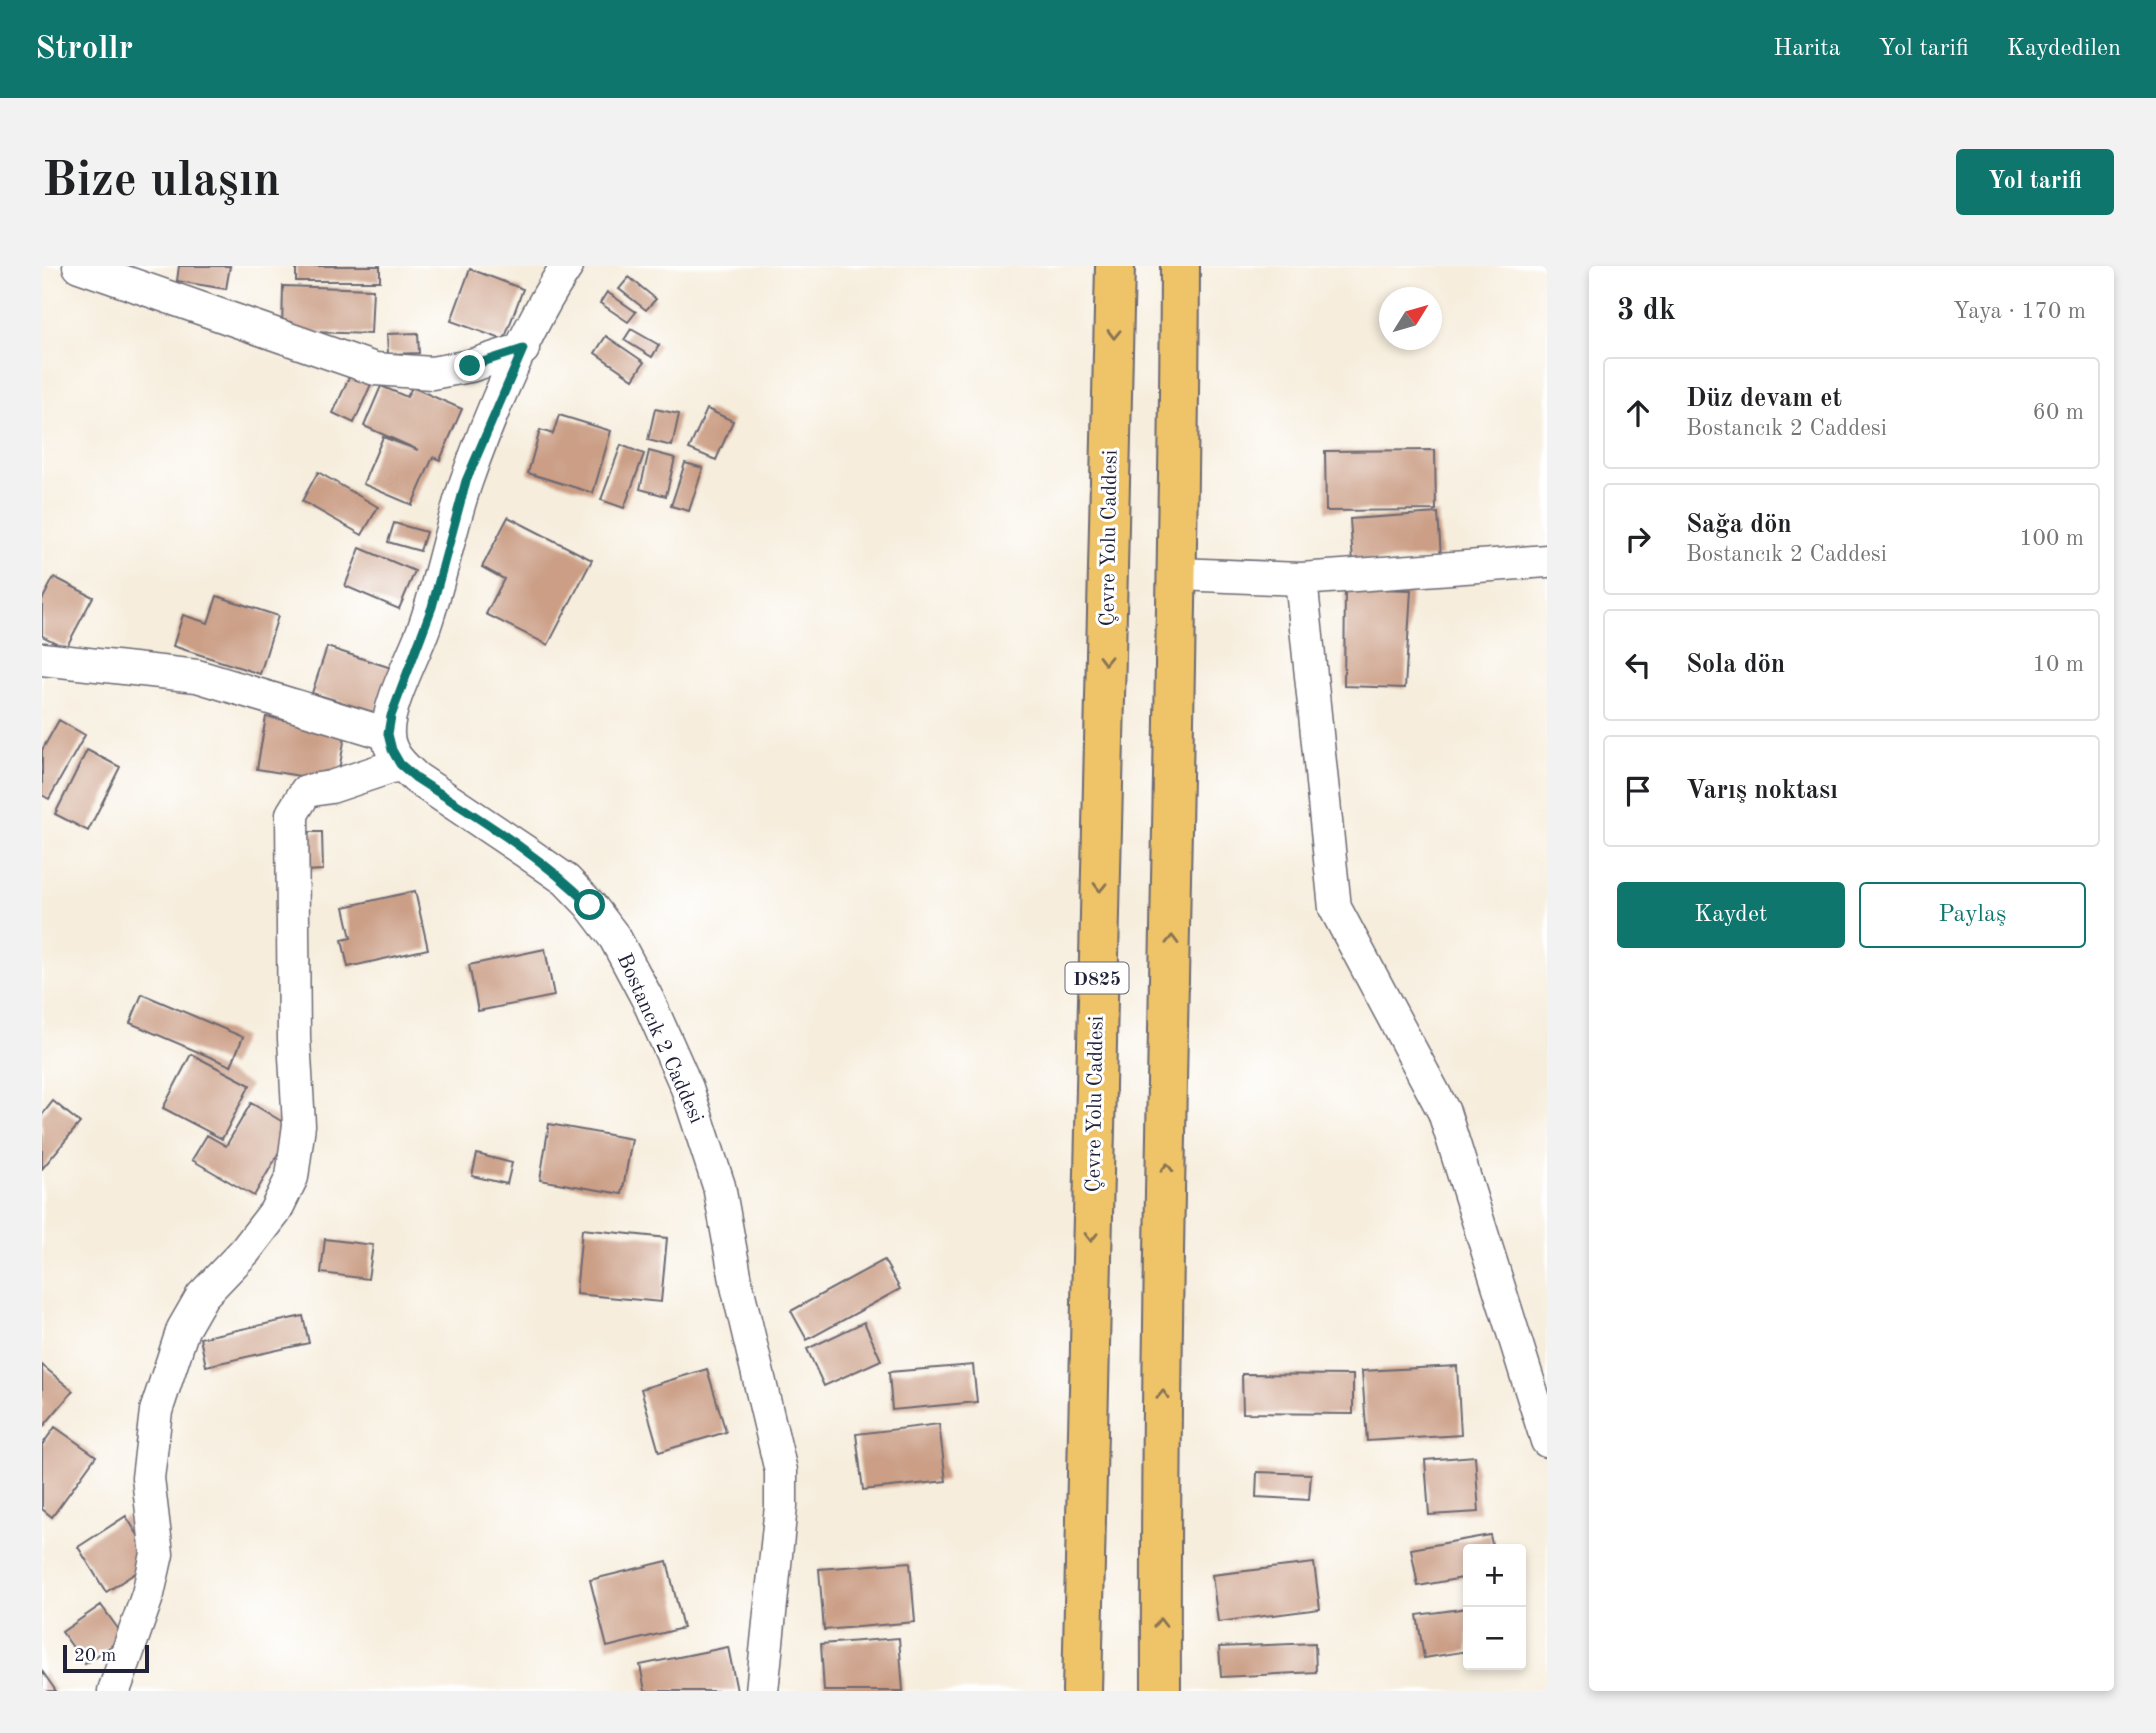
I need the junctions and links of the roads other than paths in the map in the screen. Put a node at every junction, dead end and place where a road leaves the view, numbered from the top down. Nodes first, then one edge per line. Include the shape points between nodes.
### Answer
1 (79, 266) edge
2 (567, 266) edge
3 (1115, 266) edge
4 (1180, 266) edge
5 (523, 349) junction
6 (1547, 561) edge
7 (1179, 574) junction
8 (1301, 579) junction
9 (42, 659) edge
10 (388, 734) junction
11 (400, 764) junction
12 (1547, 1441) edge
13 (114, 1691) edge
14 (762, 1691) edge
15 (1082, 1691) edge
16 (1161, 1691) edge

1 - 5 street via 375,369 432,373
2 - 5 street
3 -> 15 highway, Çevre Yolu Caddesi / D825
4 - 7 highway
5 - 10 street via 466,481 432,607 397,697
6 - 8 street
7 - 8 street
16 -> 7 highway via 1160,1523
8 - 12 street via 1335,908 1444,1112
9 - 10 street via 197,676
10 - 11 street, Bostancık 2 Caddesi
11 - 13 street via 331,787 306,790 292,814 293,1039 299,1125 292,1177 275,1212 202,1296 183,1329 156,1411 148,1478 157,1554
11 - 14 street, Bostancık 2 Caddesi via 566,880 590,905 615,938 648,1000 687,1088 719,1186 737,1286 781,1471

